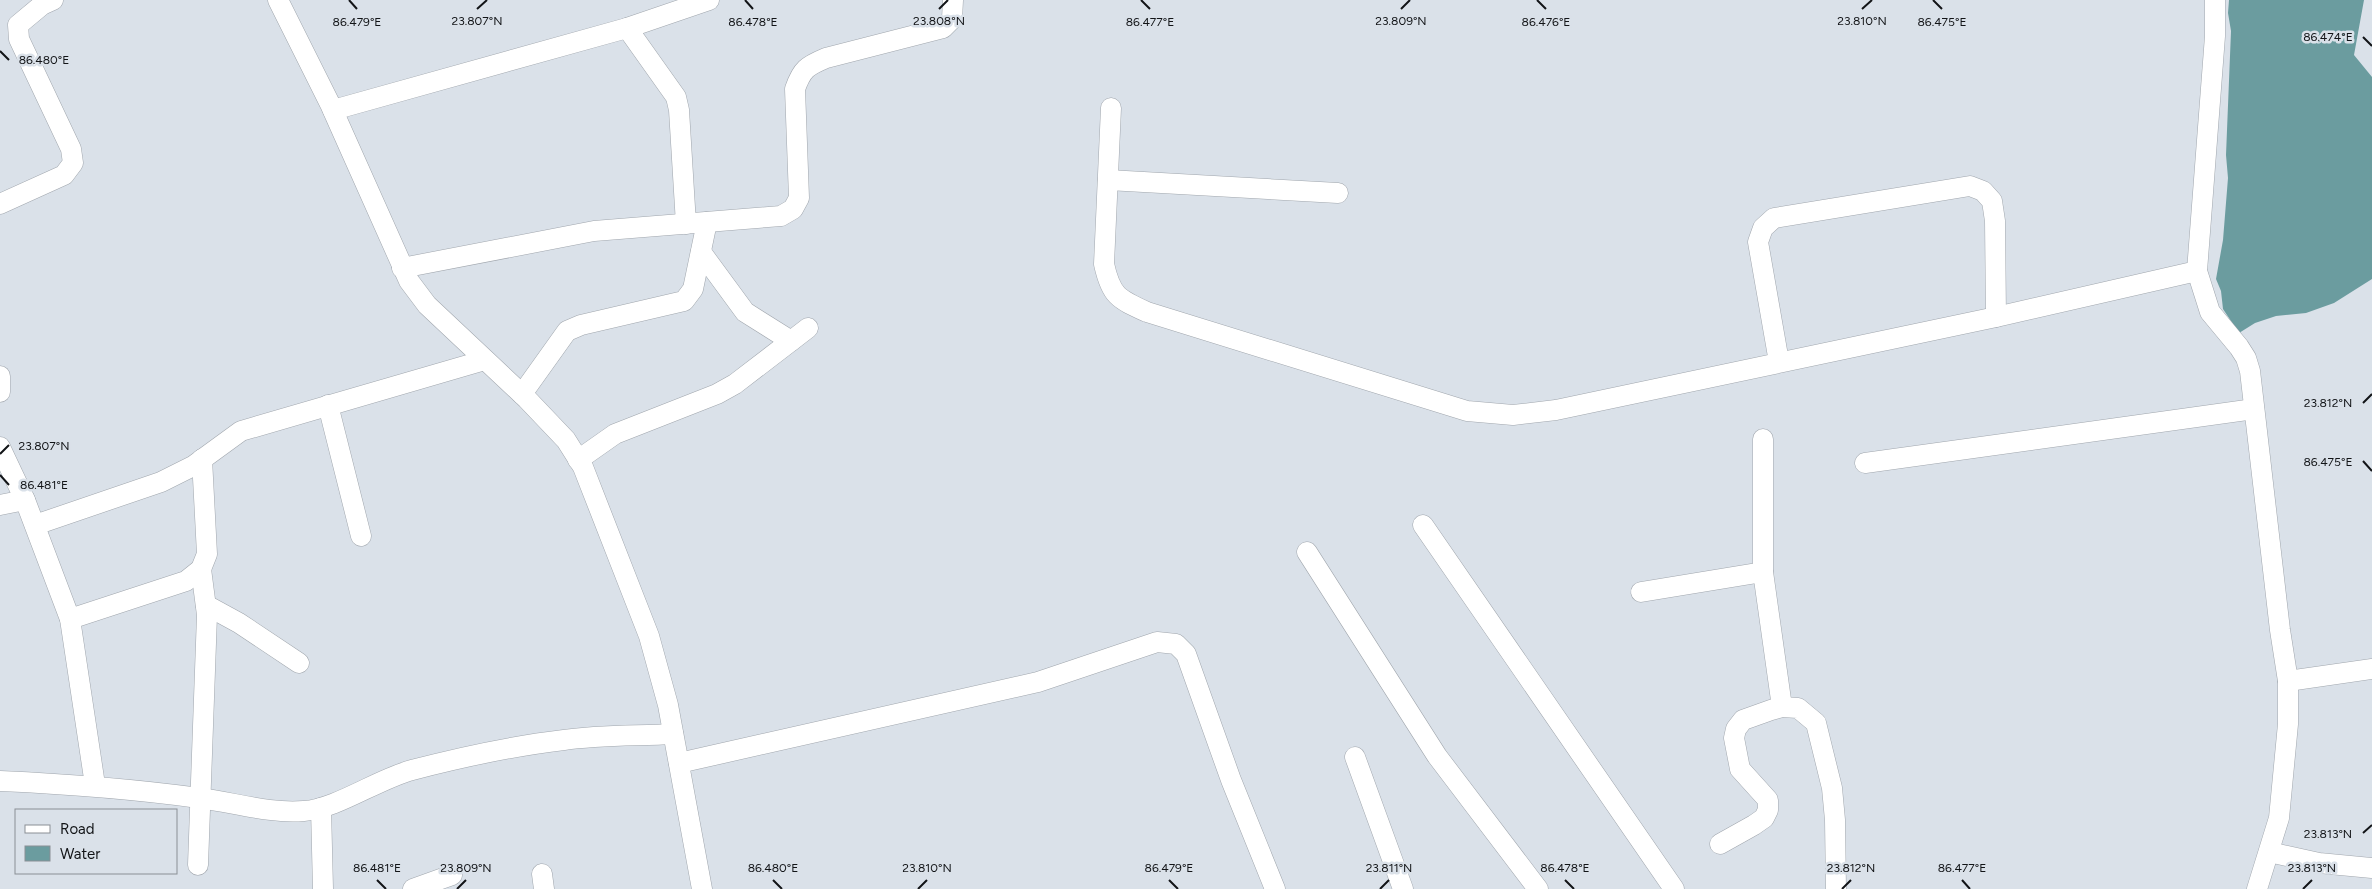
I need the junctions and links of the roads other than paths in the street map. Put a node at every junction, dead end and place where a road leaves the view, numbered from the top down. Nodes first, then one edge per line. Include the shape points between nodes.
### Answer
1 (53, 0) edge
2 (278, 0) edge
3 (709, 0) edge
4 (953, 0) edge
5 (2215, 0) edge
6 (627, 28) junction
7 (1111, 108) dead end
8 (333, 110) junction
9 (1108, 180) junction
10 (1338, 193) dead end
11 (0, 204) edge
12 (707, 222) junction
13 (686, 224) junction
14 (701, 252) junction
15 (402, 268) junction
16 (2197, 271) junction
17 (1996, 317) junction
18 (808, 328) dead end
19 (791, 341) junction
20 (485, 360) junction
21 (1779, 362) junction
22 (0, 376) edge
23 (0, 392) edge
24 (522, 394) junction
25 (328, 405) junction
26 (2254, 409) junction
27 (1763, 439) dead end
28 (0, 447) edge
29 (202, 459) junction
30 (578, 460) junction
31 (1865, 463) dead end
32 (25, 500) junction
33 (0, 505) edge
34 (34, 525) junction
35 (1423, 525) dead end
36 (361, 536) dead end
37 (1307, 552) dead end
38 (201, 569) junction
39 (1763, 572) junction
40 (1641, 592) dead end
41 (206, 605) junction
42 (70, 619) junction
43 (299, 663) dead end
44 (2372, 669) edge
45 (2288, 681) junction
46 (1782, 707) junction
47 (673, 734) junction
48 (1355, 757) dead end
49 (679, 763) junction
50 (0, 781) edge
51 (95, 785) junction
52 (201, 798) junction
53 (322, 808) junction
54 (1720, 844) dead end
55 (2269, 852) junction
56 (198, 865) dead end
57 (2372, 868) edge
58 (452, 875) dead end
59 (1532, 887) edge
60 (323, 889) edge
61 (413, 889) edge
62 (702, 889) edge
63 (1275, 889) edge
64 (1402, 889) edge
65 (1674, 889) edge
66 (1836, 889) edge
67 (2257, 889) edge

1 - 11 street via 18,24 19,39 72,149 73,164 64,175
2 - 8 street
3 - 6 street
4 - 12 street via 952,18 943,28 826,58 800,74 795,89 799,198 793,209 781,216
5 - 16 street
6 - 8 street
6 - 13 street via 676,97
7 - 9 street
8 - 15 street
9 - 10 street
9 - 21 street via 1104,264 1109,286 1123,301 1148,312 1467,411 1512,415 1556,410
12 - 13 street
12 - 14 street
13 - 15 street via 594,231
14 - 19 street via 745,312
14 - 24 street via 693,290 684,301 567,331
15 - 20 street via 427,305
16 - 17 street
16 - 26 street via 2210,312 2246,358
17 - 21 street
17 - 21 street via 1992,201 1983,191 1970,186 1774,218 1763,228 1758,242
18 - 19 street
19 - 30 street via 736,384 615,434
20 - 24 street
20 - 25 street
22 - 23 street
24 - 30 street via 566,440
25 - 29 street via 241,431
25 - 36 street
26 - 31 street
26 - 45 street
27 - 39 street
28 - 32 street
29 - 34 street via 161,482
29 - 38 street via 207,554
30 - 47 street via 594,489 641,610
32 - 33 street
32 - 34 street
34 - 42 street
35 - 65 street
37 - 59 street via 1437,756
38 - 41 street
38 - 42 street via 186,580
39 - 40 street
39 - 46 street
41 - 43 street via 240,623
41 - 52 street
42 - 51 street
44 - 45 street
45 - 55 street via 2288,724 2279,818
46 - 54 street via 1743,720 1736,730 1734,738 1740,769 1768,800 1768,810 1764,818
46 - 66 street via 1798,708 1819,729 1832,788
47 - 49 street
47 - 53 street via 566,739 499,750 411,770
48 - 64 street
49 - 62 street
49 - 63 street via 1038,682 1157,642 1176,644 1186,654 1231,780
50 - 51 street
51 - 52 street
52 - 53 street via 274,810
52 - 56 street
53 - 60 street
55 - 57 street via 2319,863
55 - 67 street
58 - 61 street

